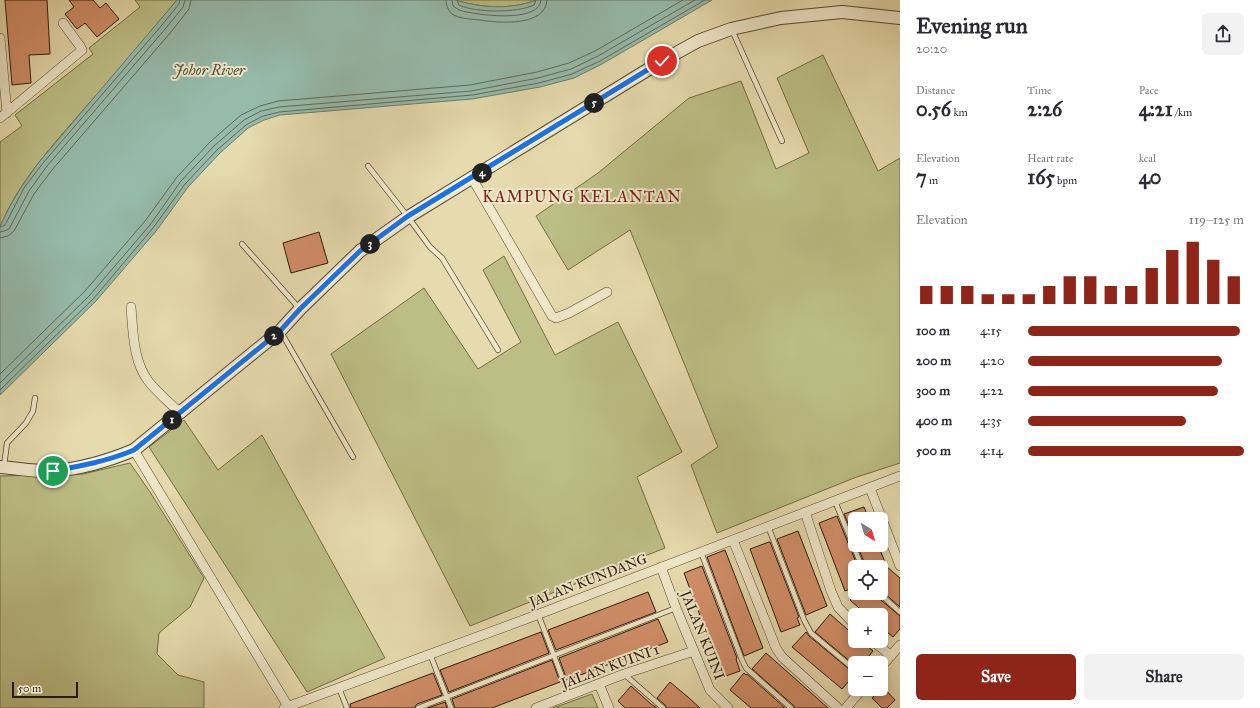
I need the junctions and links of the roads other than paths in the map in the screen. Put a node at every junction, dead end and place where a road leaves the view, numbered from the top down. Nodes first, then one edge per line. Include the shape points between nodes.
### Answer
1 (900, 18) edge
2 (63, 23) dead end
3 (731, 29) junction
4 (0, 38) edge
5 (3, 115) edge
6 (782, 141) dead end
7 (368, 166) dead end
8 (472, 178) junction
9 (408, 216) junction
10 (242, 244) dead end
11 (607, 292) dead end
12 (132, 307) dead end
13 (300, 309) junction
14 (280, 331) junction
15 (498, 350) dead end
16 (35, 398) dead end
17 (180, 413) junction
18 (134, 450) junction
19 (353, 457) dead end
20 (2, 468) edge
21 (900, 476) edge
22 (870, 488) junction
23 (835, 501) junction
24 (805, 512) junction
25 (768, 526) junction
26 (733, 540) junction
27 (701, 552) junction
28 (859, 560) edge
29 (900, 566) edge
30 (661, 567) junction
31 (887, 600) edge
32 (676, 608) junction
33 (900, 612) edge
34 (538, 614) junction
35 (848, 618) edge
36 (900, 646) edge
37 (881, 648) edge
38 (694, 651) junction
39 (430, 654) junction
40 (554, 655) junction
41 (890, 656) junction
42 (888, 658) edge
43 (848, 664) edge
44 (624, 674) junction
45 (599, 684) junction
46 (339, 688) junction
47 (569, 695) junction
48 (856, 696) edge
49 (446, 697) junction
50 (287, 708) edge
51 (347, 708) edge
52 (418, 708) edge
53 (451, 708) edge
54 (536, 708) edge
55 (609, 708) edge
56 (663, 708) edge
57 (728, 708) edge
58 (791, 708) edge
59 (838, 708) edge
60 (846, 708) edge

1 - 3 street via 842,12 782,18
2 - 5 street via 82,50
3 - 6 lane
3 - 8 street via 698,41 662,61
4 - 5 street
7 - 9 lane
8 - 9 street
8 - 11 street via 552,316 556,318 569,313
9 - 13 street via 360,251
9 - 15 lane via 430,247 442,258
10 - 13 lane
12 - 17 street via 134,344 141,369 148,381
13 - 14 street
14 - 17 street
14 - 19 lane
16 - 20 lane via 26,423 7,443
17 - 18 street
18 - 20 street via 118,457 53,471
18 - 50 street
21 - 22 street, JALAN KUNDANG
22 - 23 street, JALAN KUNDANG
22 - 29 street
23 - 24 street, JALAN KUNDANG
23 - 28 lane
24 - 25 street, JALAN KUNDANG
24 - 35 street via 831,591 838,607
25 - 26 street, JALAN KUNDANG
25 - 43 lane via 811,633
26 - 27 street, JALAN KUNDANG
26 - 59 street via 776,648 782,657
27 - 30 street, JALAN KUNDANG
27 - 58 lane via 746,668
30 - 32 street, JALAN KUINI
30 - 34 street, JALAN KUNDANG
31 - 33 lane
32 - 38 street, JALAN KUINI
32 - 40 lane
34 - 39 street, JALAN KUNDANG
34 - 40 lane
36 - 41 street
37 - 41 street
38 - 44 street, JALAN KUINI 1
38 - 57 street, JALAN KUINI via 710,690
39 - 46 street, JALAN KUNDANG
39 - 49 lane
40 - 47 lane
40 - 49 lane
41 - 42 street
44 - 45 street, JALAN KUINI 1
44 - 56 lane
45 - 47 street, JALAN KUINI 1
45 - 55 street
46 - 50 street, JALAN KUNDANG
46 - 51 lane
47 - 54 street, JALAN KUINI 1
48 - 60 street
49 - 52 lane
49 - 53 lane

